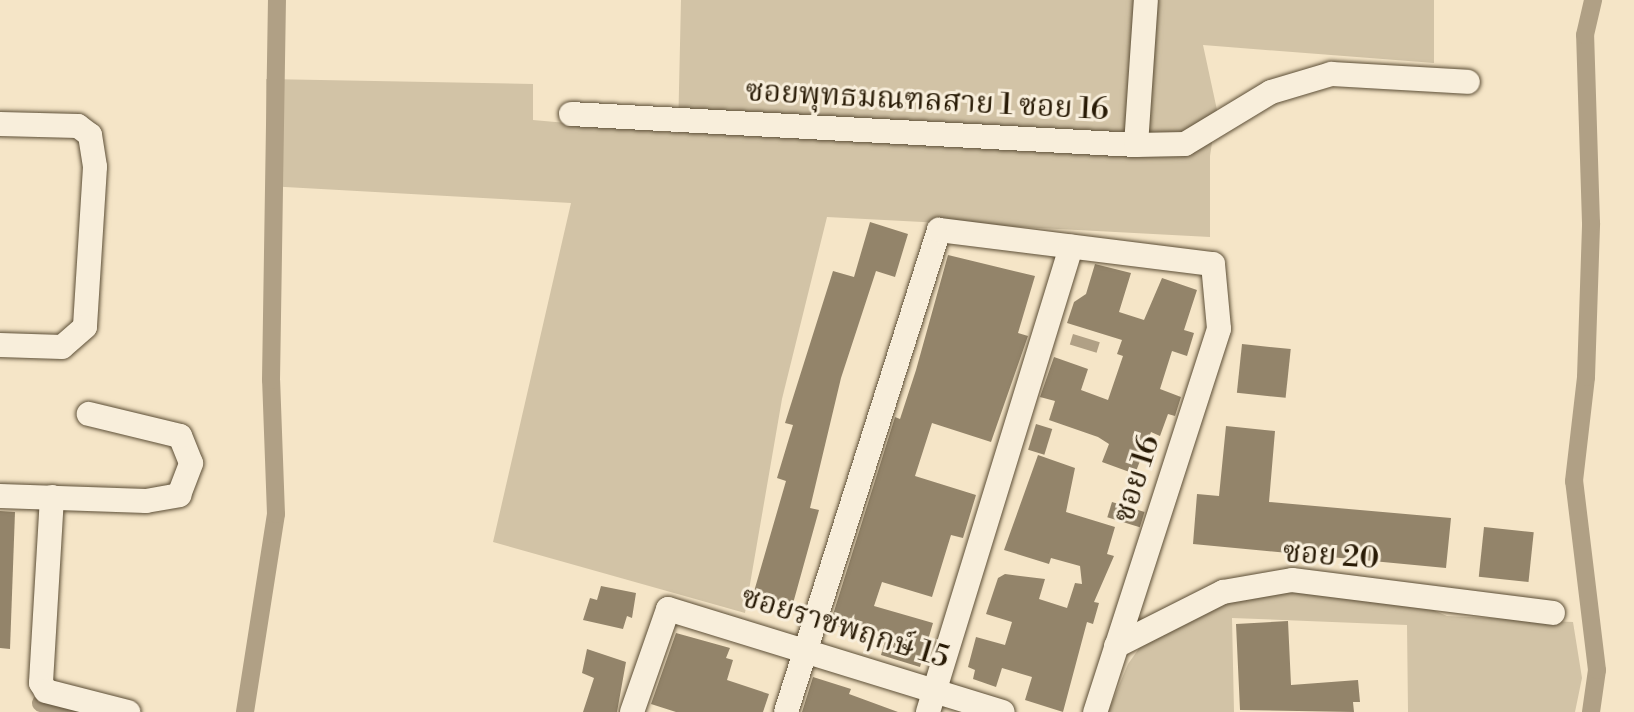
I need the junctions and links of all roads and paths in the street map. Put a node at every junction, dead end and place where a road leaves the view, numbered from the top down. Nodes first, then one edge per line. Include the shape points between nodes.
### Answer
1 (1146, 0) edge
2 (1468, 82) dead end
3 (571, 114) dead end
4 (0, 124) edge
5 (1136, 145) junction
6 (1071, 246) junction
7 (0, 345) edge
8 (89, 414) dead end
9 (0, 496) edge
10 (52, 497) junction
11 (1553, 613) dead end
12 (1116, 646) junction
13 (807, 648) junction
14 (935, 688) junction
15 (128, 712) edge
16 (632, 712) edge
17 (786, 712) edge
18 (928, 712) edge
19 (1002, 712) edge
20 (1095, 712) edge

1 - 5 street, ซอยพุทธมณฑลสาย 1 ซอย 16
2 - 5 street via 1331,74 1271,92 1185,144
3 - 5 street, ซอยพุทธมณฑลสาย 1 ซอย 16
4 - 7 street via 78,126 90,135 95,167 85,327 62,347
6 - 12 street, ซอย 16 via 1213,264 1219,329
6 - 13 street via 939,230
6 - 14 street
8 - 10 street via 180,436 191,463 188,478 179,495 168,500
9 - 10 street
10 - 15 street via 41,683 46,691
11 - 12 street, ซอย 20 via 1292,580 1223,592
12 - 20 street, ซอย 16
13 - 14 street, ซอยราชพฤกษ์ 15
13 - 16 street, ซอยราชพฤกษ์ 15 via 668,609
13 - 17 street
14 - 18 street
14 - 19 street, ซอยราชพฤกษ์ 15

